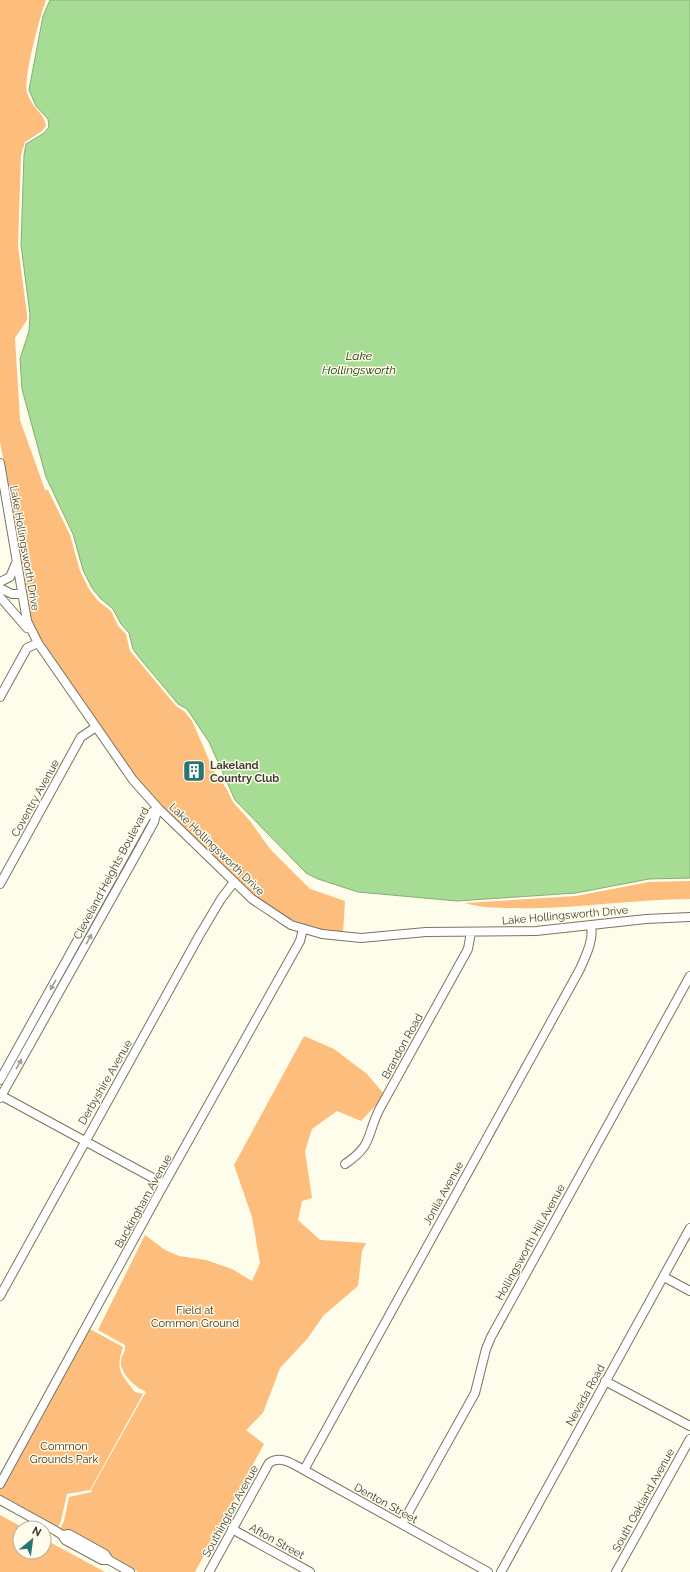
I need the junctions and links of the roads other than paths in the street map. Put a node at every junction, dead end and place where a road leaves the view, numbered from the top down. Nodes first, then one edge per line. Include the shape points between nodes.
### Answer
1 (0, 463) edge
2 (16, 562) junction
3 (0, 582) edge
4 (0, 588) edge
5 (21, 594) junction
6 (0, 597) edge
7 (37, 641) junction
8 (0, 697) edge
9 (96, 727) junction
10 (158, 808) junction
11 (234, 882) junction
12 (0, 884) edge
13 (690, 917) edge
14 (591, 925) junction
15 (303, 929) junction
16 (471, 932) junction
17 (74, 948) junction
18 (82, 952) junction
19 (690, 976) edge
20 (0, 1080) edge
21 (0, 1097) edge
22 (84, 1142) junction
23 (345, 1164) dead end
24 (164, 1184) junction
25 (690, 1228) edge
26 (664, 1277) junction
27 (690, 1291) edge
28 (0, 1296) edge
29 (606, 1381) junction
30 (690, 1426) edge
31 (690, 1439) edge
32 (272, 1461) joint
33 (304, 1470) junction
34 (0, 1484) edge
35 (0, 1500) edge
36 (402, 1524) junction
37 (232, 1530) junction
38 (130, 1572) edge
39 (209, 1572) edge
40 (310, 1572) edge
41 (488, 1572) edge
42 (500, 1572) edge
43 (616, 1572) edge

1 - 2 street, Lake Hollingsworth Drive
2 - 3 street via 10,577
2 - 5 street, Lake Hollingsworth Drive
4 - 5 street via 12,594
5 - 7 street, Lake Hollingsworth Drive via 27,621
6 - 7 street
7 - 8 street via 28,648
7 - 9 street, Lake Hollingsworth Drive
9 - 10 street, Lake Hollingsworth Drive via 133,780
9 - 12 street, Coventry Avenue via 81,737
10 - 11 street, Lake Hollingsworth Drive
10 - 17 street, Cleveland Heights Boulevard via 147,816
18 -> 10 street, Cleveland Heights Boulevard via 154,822
11 - 15 street, Lake Hollingsworth Drive via 267,911
11 - 22 street, Derbyshire Avenue via 217,905
13 - 14 street, Lake Hollingsworth Drive
14 - 16 street, Lake Hollingsworth Drive via 536,931
14 - 33 street, Jonila Avenue via 589,946 580,969
15 - 16 street, Lake Hollingsworth Drive via 361,938 426,932
15 - 24 street, Buckingham Avenue via 300,941
16 - 23 street, Brandon Road via 468,949 379,1110 368,1142 361,1152
17 - 18 street
17 -> 20 street, Cleveland Heights Boulevard
21 -> 18 street, Cleveland Heights Boulevard
19 - 36 street, Hollingsworth Hill Avenue via 491,1337 475,1393
21 - 22 street
22 - 24 street
22 - 28 street, Derbyshire Avenue
24 - 34 street, Buckingham Avenue
25 - 26 street, Nevada Road
26 - 27 street
26 - 29 street, Nevada Road
29 - 30 street
29 - 42 street, Nevada Road
31 - 43 street, South Oakland Avenue
32 - 33 street, Denton Street via 284,1460
32 - 37 street, Southington Avenue
33 - 36 street, Denton Street
35 - 38 street via 62,1535 69,1534 105,1554 109,1560
36 - 41 street, Denton Street
37 - 39 street, Southington Avenue
37 - 40 street, Afton Street

